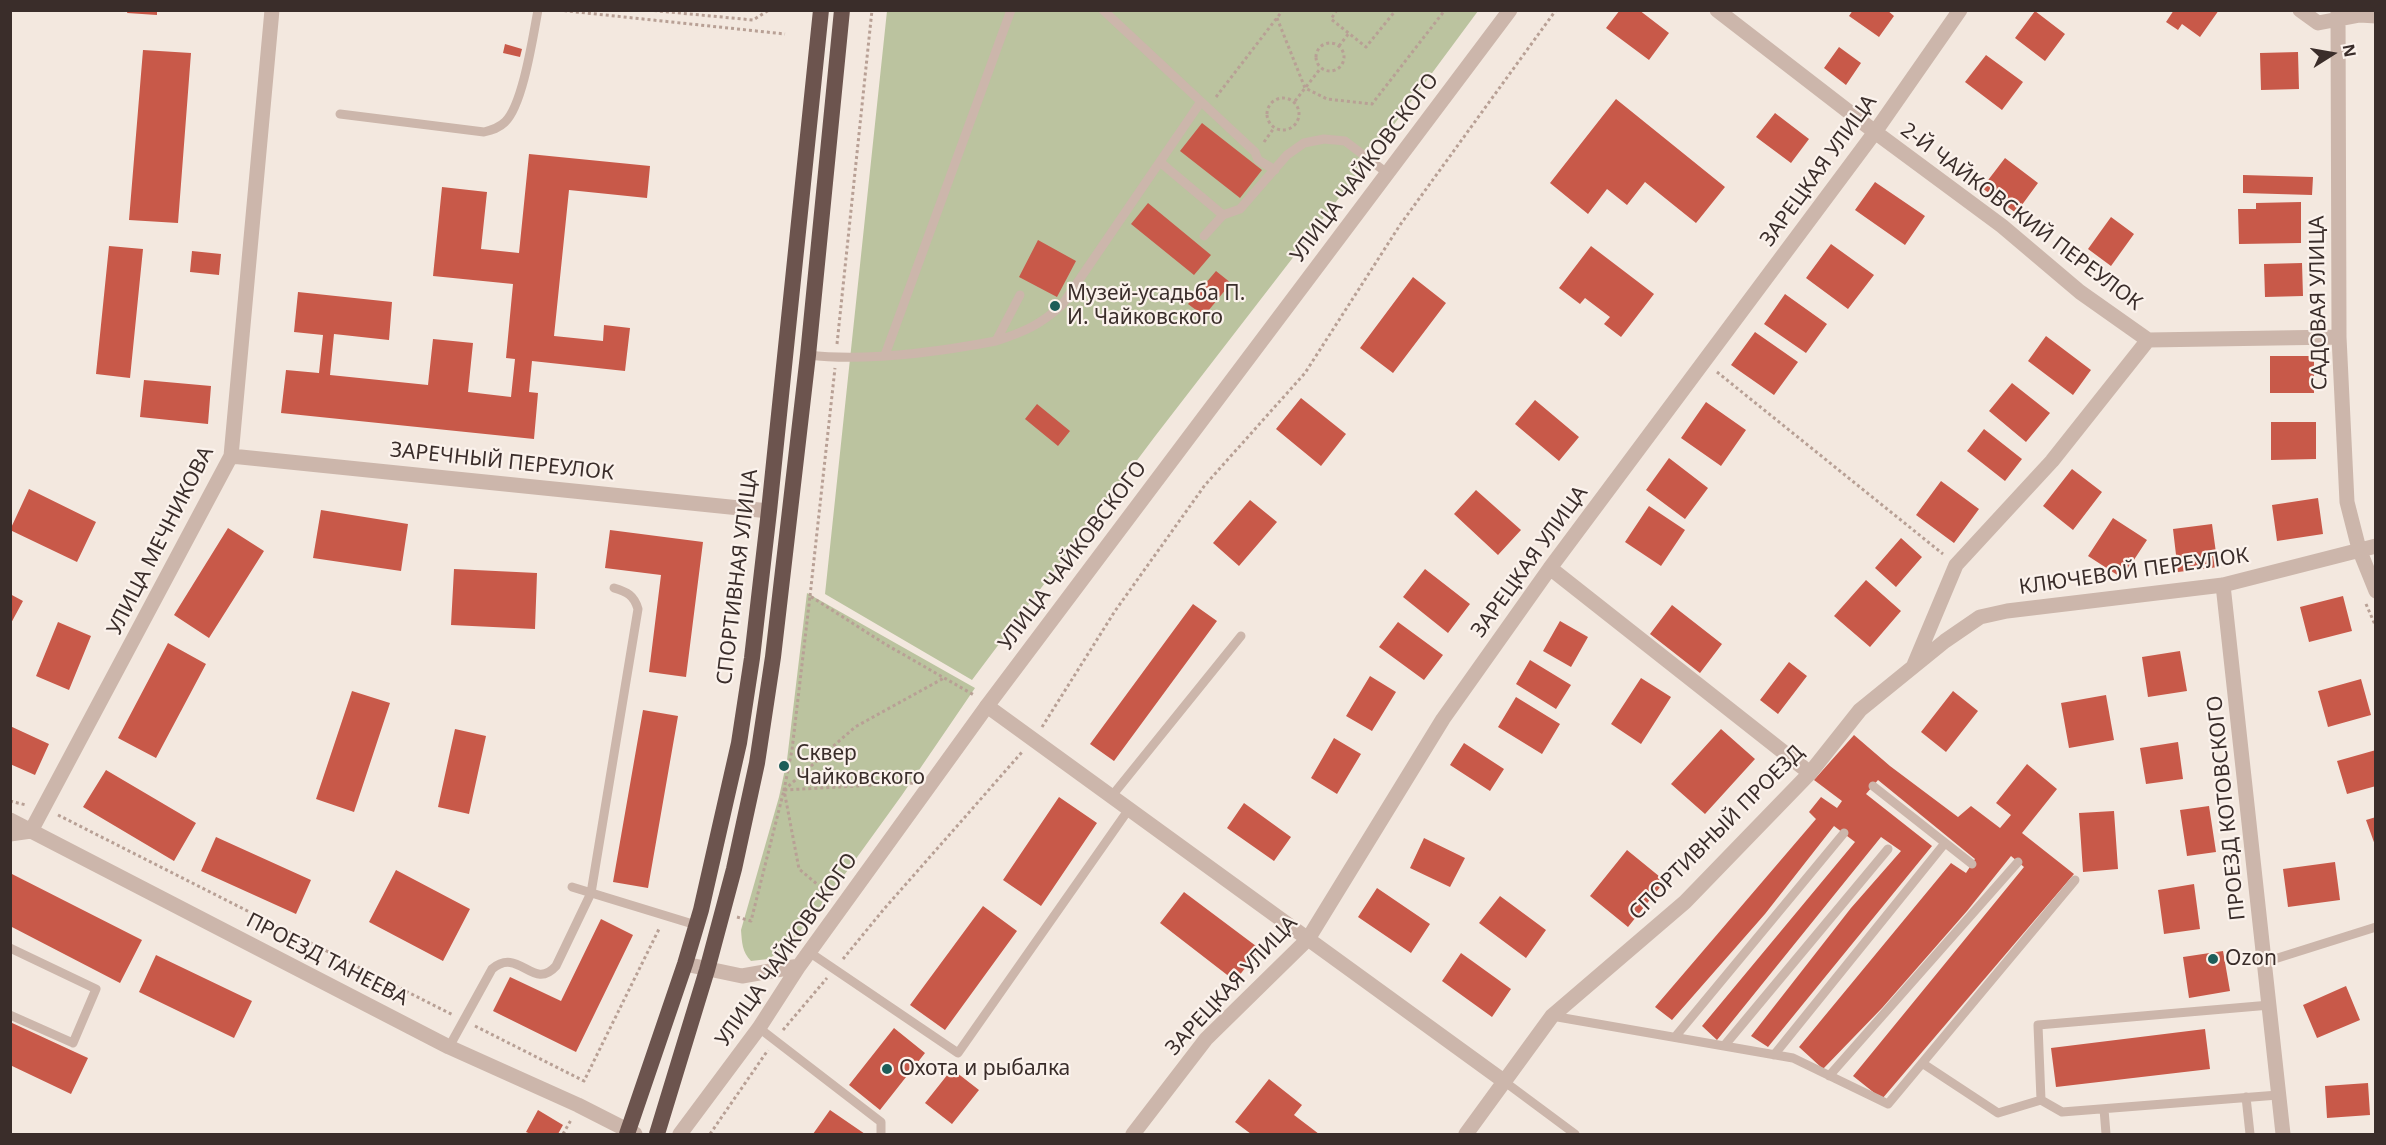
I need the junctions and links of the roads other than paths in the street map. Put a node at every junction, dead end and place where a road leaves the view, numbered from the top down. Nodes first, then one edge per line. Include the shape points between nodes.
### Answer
1 (272, 10) edge
2 (538, 10) edge
3 (821, 10) edge
4 (842, 10) edge
5 (1011, 10) edge
6 (1103, 10) edge
7 (1510, 10) edge
8 (1717, 10) edge
9 (1960, 10) edge
10 (2300, 10) edge
11 (2339, 15) edge
12 (2376, 16) edge
13 (1203, 106) junction
14 (340, 114) dead end
15 (1875, 132) junction
16 (1160, 162) junction
17 (1275, 170) junction
18 (1387, 173) junction
19 (1223, 215) junction
20 (1204, 236) dead end
21 (1020, 295) dead end
22 (2339, 337) junction
23 (2148, 339) junction
24 (996, 341) junction
25 (808, 355) junction
26 (885, 355) junction
27 (231, 456) junction
28 (769, 511) junction
29 (2376, 546) edge
30 (2359, 549) junction
31 (1550, 568) junction
32 (2223, 585) junction
33 (614, 588) dead end
34 (2376, 591) edge
35 (1241, 636) dead end
36 (1912, 668) junction
37 (987, 706) junction
38 (1810, 773) junction
39 (1873, 786) dead end
40 (1111, 797) junction
41 (1129, 809) junction
42 (10, 820) edge
43 (31, 831) junction
44 (10, 834) edge
45 (1844, 834) dead end
46 (1945, 843) junction
47 (1888, 849) dead end
48 (2018, 862) dead end
49 (1972, 864) dead end
50 (2075, 880) dead end
51 (572, 887) dead end
52 (591, 893) junction
53 (696, 925) junction
54 (2376, 927) edge
55 (1308, 939) junction
56 (10, 948) edge
57 (809, 952) junction
58 (2265, 962) junction
59 (685, 964) junction
60 (799, 966) junction
61 (707, 970) junction
62 (2270, 1005) junction
63 (10, 1015) edge
64 (1552, 1016) junction
65 (759, 1028) junction
66 (1675, 1037) junction
67 (1724, 1046) junction
68 (449, 1047) junction
69 (1774, 1055) junction
70 (1922, 1063) junction
71 (1829, 1076) junction
72 (1505, 1082) junction
73 (2278, 1095) junction
74 (2246, 1097) junction
75 (2041, 1100) junction
76 (2104, 1108) junction
77 (630, 1133) edge
78 (657, 1134) edge
79 (680, 1134) edge
80 (881, 1134) edge
81 (1133, 1134) edge
82 (1466, 1134) edge
83 (1575, 1134) edge
84 (2106, 1134) edge
85 (2250, 1134) edge
86 (2283, 1134) edge

1 - 27 street, УЛИЦА МЕЧНИКОВА
2 - 14 lane via 515,107 507,121 496,129 484,132
3 - 28 highway, СПОРТИВНАЯ УЛИЦА
4 - 25 highway, СПОРТИВНАЯ УЛИЦА
5 - 26 lane
6 - 13 lane
7 - 18 street, УЛИЦА ЧАЙКОВСКОГО
8 - 15 street, 2-Й ЧАЙКОВСКИЙ ПЕРЕУЛОК
9 - 15 street, ЗАРЕЦКАЯ УЛИЦА
10 - 11 street via 2318,23
11 - 12 street
11 - 22 street, САДОВАЯ УЛИЦА
13 - 16 lane
13 - 17 lane via 1258,160
15 - 23 street, 2-Й ЧАЙКОВСКИЙ ПЕРЕУЛОК via 2002,226 2080,292
15 - 31 street, ЗАРЕЦКАЯ УЛИЦА
16 - 19 lane
16 - 24 lane via 1062,304 1028,331
17 - 18 lane via 1304,142 1324,139 1346,141
17 - 19 lane via 1240,209
18 - 37 street, УЛИЦА ЧАЙКОВСКОГО
19 - 20 lane
21 - 24 lane
22 - 23 street, 2-Й ЧАЙКОВСКИЙ ПЕРЕУЛОК
22 - 30 street, САДОВАЯ УЛИЦА via 2347,502
23 - 36 street via 2052,461 1956,565
24 - 26 lane
25 - 26 lane
25 - 61 highway, СПОРТИВНАЯ УЛИЦА via 757,763
27 - 28 street, ЗАРЕЧНЫЙ ПЕРЕУЛОК
27 - 43 street, УЛИЦА МЕЧНИКОВА
28 - 53 highway, СПОРТИВНАЯ УЛИЦА via 739,743
29 - 30 street, КЛЮЧЕВОЙ ПЕРЕУЛОК
30 - 32 street, КЛЮЧЕВОЙ ПЕРЕУЛОК
30 - 34 street, САДОВАЯ УЛИЦА
31 - 38 street
31 - 55 street, ЗАРЕЦКАЯ УЛИЦА via 1443,719
32 - 36 street, КЛЮЧЕВОЙ ПЕРЕУЛОК via 1980,617
32 - 58 street, ПРОЕЗД КОТОВСКОГО
33 - 52 lane via 635,598 638,609
35 - 40 lane
36 - 38 street, СПОРТИВНЫЙ ПРОЕЗД via 1860,710
37 - 40 street
37 - 57 street, УЛИЦА ЧАЙКОВСКОГО
38 - 64 street, СПОРТИВНЫЙ ПРОЕЗД via 1685,902
39 - 46 lane
40 - 41 street
41 - 55 street
41 - 57 lane via 958,1053
42 - 43 street, ПРОЕЗД ТАНЕЕВА
43 - 44 street
43 - 68 street, ПРОЕЗД ТАНЕЕВА
45 - 66 lane
46 - 49 lane
46 - 69 lane
47 - 67 lane
48 - 71 lane
50 - 70 lane
51 - 52 lane
52 - 53 lane
52 - 68 lane via 551,972 536,974 508,960 500,962 492,969
53 - 59 highway, СПОРТИВНАЯ УЛИЦА
54 - 58 lane
55 - 72 street
55 - 81 street, ЗАРЕЦКАЯ УЛИЦА via 1206,1039
56 - 63 lane via 96,989 73,1043
57 - 60 street, УЛИЦА ЧАЙКОВСКОГО
58 - 62 street, ПРОЕЗД КОТОВСКОГО
59 - 61 street
59 - 77 highway, СПОРТИВНАЯ УЛИЦА
60 - 61 street via 742,976
60 - 65 street, УЛИЦА ЧАЙКОВСКОГО
61 - 78 highway, СПОРТИВНАЯ УЛИЦА
62 - 73 street, ПРОЕЗД КОТОВСКОГО
62 - 75 lane via 2038,1025
64 - 66 lane
64 - 72 street, СПОРТИВНЫЙ ПРОЕЗД
65 - 79 street, УЛИЦА ЧАЙКОВСКОГО
65 - 80 lane via 881,1122
66 - 67 lane
67 - 69 lane
68 - 77 street, ПРОЕЗД ТАНЕЕВА
69 - 71 lane via 1793,1058
70 - 71 lane via 1888,1104
70 - 75 lane via 1998,1113
72 - 82 street, СПОРТИВНЫЙ ПРОЕЗД
72 - 83 lane
73 - 74 lane
73 - 86 street, ПРОЕЗД КОТОВСКОГО
74 - 76 lane
74 - 85 lane
75 - 76 lane via 2062,1112
76 - 84 lane

